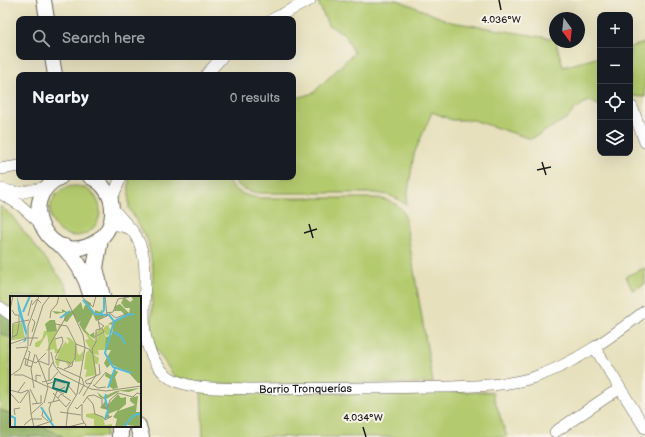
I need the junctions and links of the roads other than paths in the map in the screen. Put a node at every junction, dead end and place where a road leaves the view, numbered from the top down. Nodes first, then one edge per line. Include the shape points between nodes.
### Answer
1 (44, 0) edge
2 (310, 0) edge
3 (47, 16) edge
4 (279, 16) edge
5 (52, 60) edge
6 (219, 60) edge
7 (54, 72) edge
8 (209, 72) edge
9 (633, 110) edge
10 (645, 142) edge
11 (16, 166) edge
12 (0, 169) edge
13 (55, 180) edge
14 (97, 180) edge
15 (120, 180) edge
16 (0, 189) edge
17 (0, 193) edge
18 (112, 205) junction
19 (40, 223) junction
20 (110, 225) junction
21 (131, 229) junction
22 (96, 242) junction
23 (64, 247) junction
24 (90, 291) edge
25 (102, 296) edge
26 (0, 307) edge
27 (645, 311) edge
28 (10, 314) edge
29 (595, 348) junction
30 (616, 392) junction
31 (138, 427) edge
32 (645, 428) edge
33 (555, 432) dead end
34 (141, 437) edge

1 - 3 main road
2 - 4 street
5 - 7 main road
6 - 8 street
9 - 10 street
11 - 12 street
13 - 16 street via 19,193
13 - 19 main road via 40,201
14 - 18 main road via 105,189
15 - 18 street
17 - 19 street
18 - 20 main road
18 - 21 street, Barrio Tronquerías
19 - 23 main road via 52,240
20 - 21 street
20 - 22 main road
21 - 29 street, Barrio Tronquerías via 140,241 144,258 144,331 149,352 167,376 188,385 260,389 480,386 534,377 558,368
22 - 23 main road via 83,248
22 - 24 highway via 89,259
22 - 25 highway via 95,268
23 - 24 highway via 80,266
26 - 28 street
27 - 29 street, Barrio Tronquerías
29 - 30 street
30 - 32 street
30 - 33 street
31 - 34 highway

